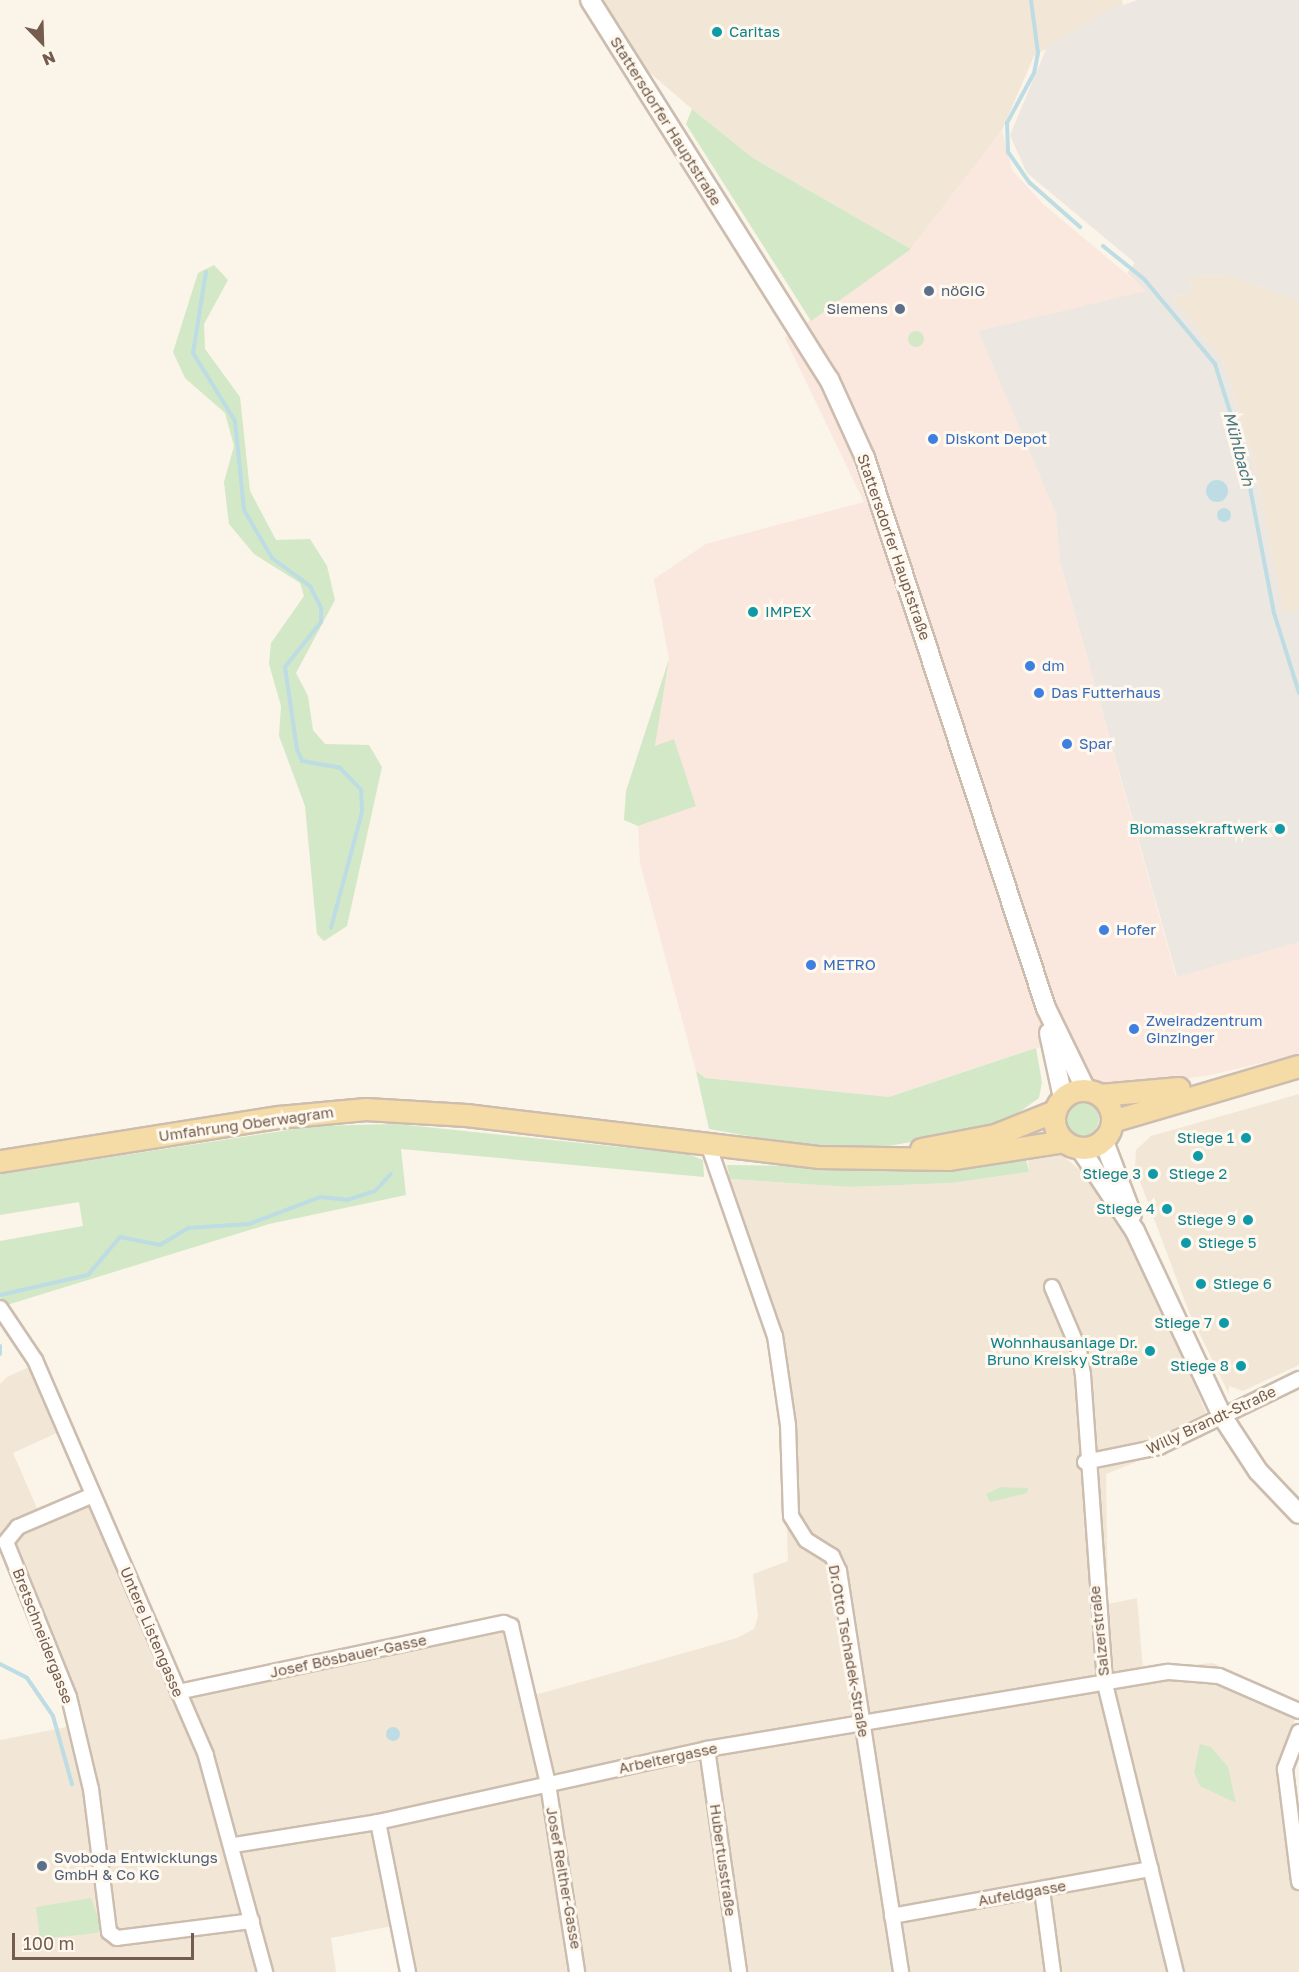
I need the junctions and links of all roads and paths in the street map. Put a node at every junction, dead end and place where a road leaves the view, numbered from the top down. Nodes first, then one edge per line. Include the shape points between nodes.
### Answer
1 (590, 0) edge
2 (1046, 1008) junction
3 (1299, 1066) edge
4 (1233, 1082) junction
5 (1093, 1093) junction
6 (1059, 1104) junction
7 (1107, 1130) junction
8 (708, 1144) junction
9 (1072, 1144) junction
10 (916, 1155) junction
11 (0, 1161) edge
12 (1135, 1231) junction
13 (1052, 1287) dead end
14 (1, 1309) edge
15 (1299, 1379) edge
16 (1222, 1416) junction
17 (1085, 1462) junction
18 (93, 1495) junction
19 (1299, 1514) edge
20 (515, 1631) joint
21 (1105, 1684) junction
22 (178, 1692) junction
23 (1299, 1711) edge
24 (862, 1721) junction
25 (1299, 1732) edge
26 (707, 1749) junction
27 (548, 1784) junction
28 (378, 1822) junction
29 (234, 1845) junction
30 (1151, 1869) junction
31 (1299, 1882) edge
32 (1042, 1890) junction
33 (892, 1916) junction
34 (252, 1921) junction
35 (265, 1972) edge
36 (408, 1972) edge
37 (577, 1972) edge
38 (739, 1972) edge
39 (902, 1972) edge
40 (1053, 1972) edge
41 (1176, 1972) edge

1 - 2 main road, Stattersdorfer Hauptstraße via 829,380 866,458
2 - 5 main road, Stattersdorfer Hauptstraße
2 - 6 main road, Stattersdorfer Hauptstraße
3 - 4 main road
4 - 5 main road
4 - 7 main road
5 - 6 main road
5 - 7 main road
6 - 9 main road via 1055,1127
6 - 10 main road via 994,1135
7 - 9 main road
7 - 12 main road
8 - 10 main road, Umfahrung Oberwagram via 878,1157
8 - 11 main road, Umfahrung Oberwagram via 466,1115 366,1109 279,1117
8 - 24 street, Dr.Otto Tschadek-Straße via 766,1300 788,1425 791,1516 806,1540 832,1556 838,1571
9 - 10 main road
9 - 12 main road
12 - 16 main road
13 - 17 street, Salzerstraße via 1079,1350
14 - 18 street, Untere Listengasse via 35,1360
15 - 16 street, Willy Brandt-Straße
16 - 17 street, Willy Brandt-Straße via 1159,1447
16 - 19 main road via 1258,1471
17 - 21 street, Salzerstraße
18 - 22 street, Untere Listengasse
18 - 34 street, Bretschneidergasse via 18,1527 6,1542 69,1697 91,1789 112,1936
20 - 22 street, Josef Bösbauer-Gasse via 504,1623
20 - 27 street, Josef Reither-Gasse
21 - 23 street, Arbeitergasse via 1200,1673
21 - 24 street, Arbeitergasse
21 - 30 street, Salzerstraße
22 - 29 street, Untere Listengasse via 206,1756
24 - 26 street, Arbeitergasse
24 - 33 street, Dr.Otto Tschadek-Straße
25 - 31 street via 1285,1769
26 - 27 street, Arbeitergasse
26 - 38 street, Hubertusstraße
27 - 28 street, Arbeitergasse
27 - 37 street, Josef Reither-Gasse
28 - 29 street, Arbeitergasse
28 - 36 street
29 - 34 street, Untere Listengasse
30 - 32 street, Aufeldgasse
30 - 41 street, Salzerstraße
32 - 33 street, Aufeldgasse
32 - 40 street
33 - 39 street, Dr.Otto Tschadek-Straße
34 - 35 street, Untere Listengasse

